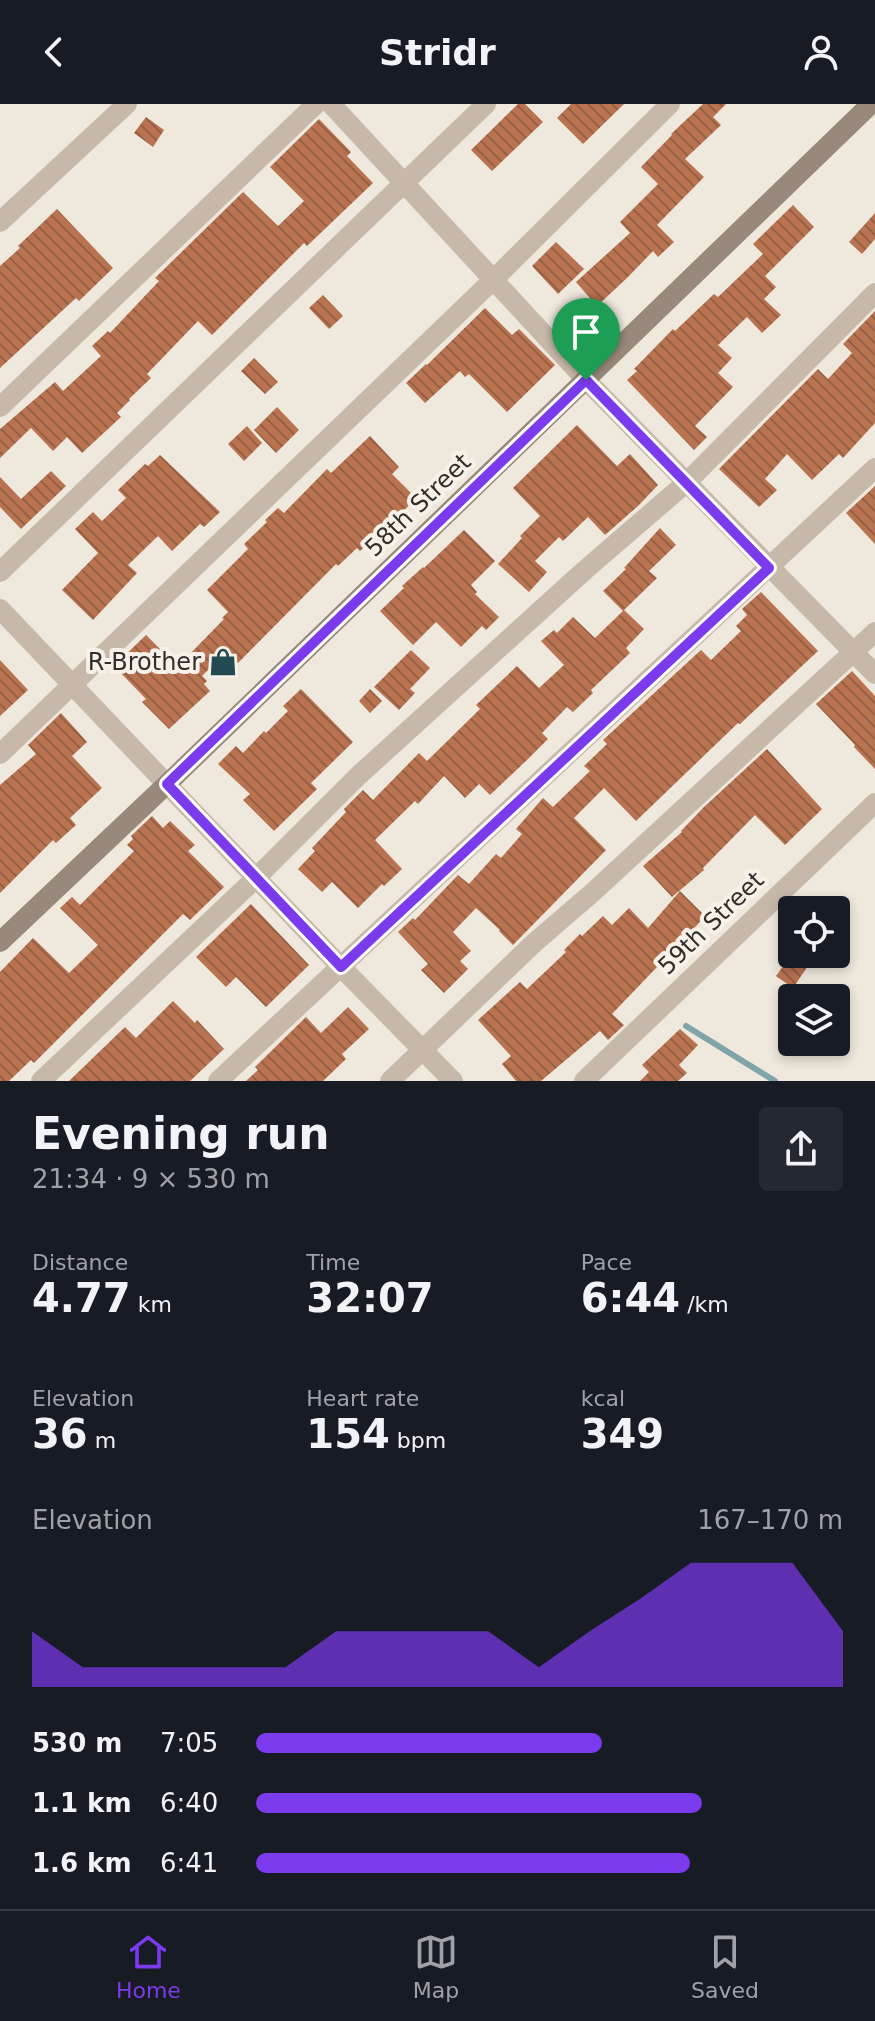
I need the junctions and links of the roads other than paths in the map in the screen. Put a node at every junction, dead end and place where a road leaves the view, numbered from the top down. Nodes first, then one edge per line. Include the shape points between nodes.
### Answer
1 (127, 104) edge
2 (316, 104) edge
3 (331, 104) edge
4 (486, 104) edge
5 (670, 104) edge
6 (871, 104) edge
7 (403, 182) junction
8 (0, 222) edge
9 (493, 280) junction
10 (875, 293) edge
11 (586, 380) junction
12 (0, 407) edge
13 (875, 468) edge
14 (687, 482) junction
15 (769, 568) junction
16 (0, 572) edge
17 (0, 609) edge
18 (875, 632) edge
19 (854, 653) junction
20 (875, 674) edge
21 (73, 684) junction
22 (0, 754) edge
23 (167, 784) junction
24 (875, 803) edge
25 (257, 877) junction
26 (0, 942) edge
27 (341, 967) junction
28 (422, 1050) junction
29 (41, 1081) edge
30 (218, 1081) edge
31 (390, 1081) edge
32 (453, 1081) edge
33 (584, 1081) edge

1 - 8 street
2 - 12 street
3 - 7 street
4 - 7 street
5 - 9 street
6 - 11 main road, 58th Street
7 - 9 street
7 - 16 street
9 - 11 street
9 - 21 street
10 - 14 street
11 - 14 street
11 - 23 main road, 58th Street
13 - 15 street
14 - 15 street
14 - 25 street via 358,776
15 - 19 street
15 - 27 street
17 - 21 street
18 - 19 street
19 - 20 street
19 - 28 street
21 - 22 street
21 - 23 street
23 - 25 street
23 - 26 main road, 58th Street
24 - 33 street, 59th Street
25 - 27 street
25 - 29 street
27 - 28 street
27 - 30 street
28 - 31 street
28 - 32 street

